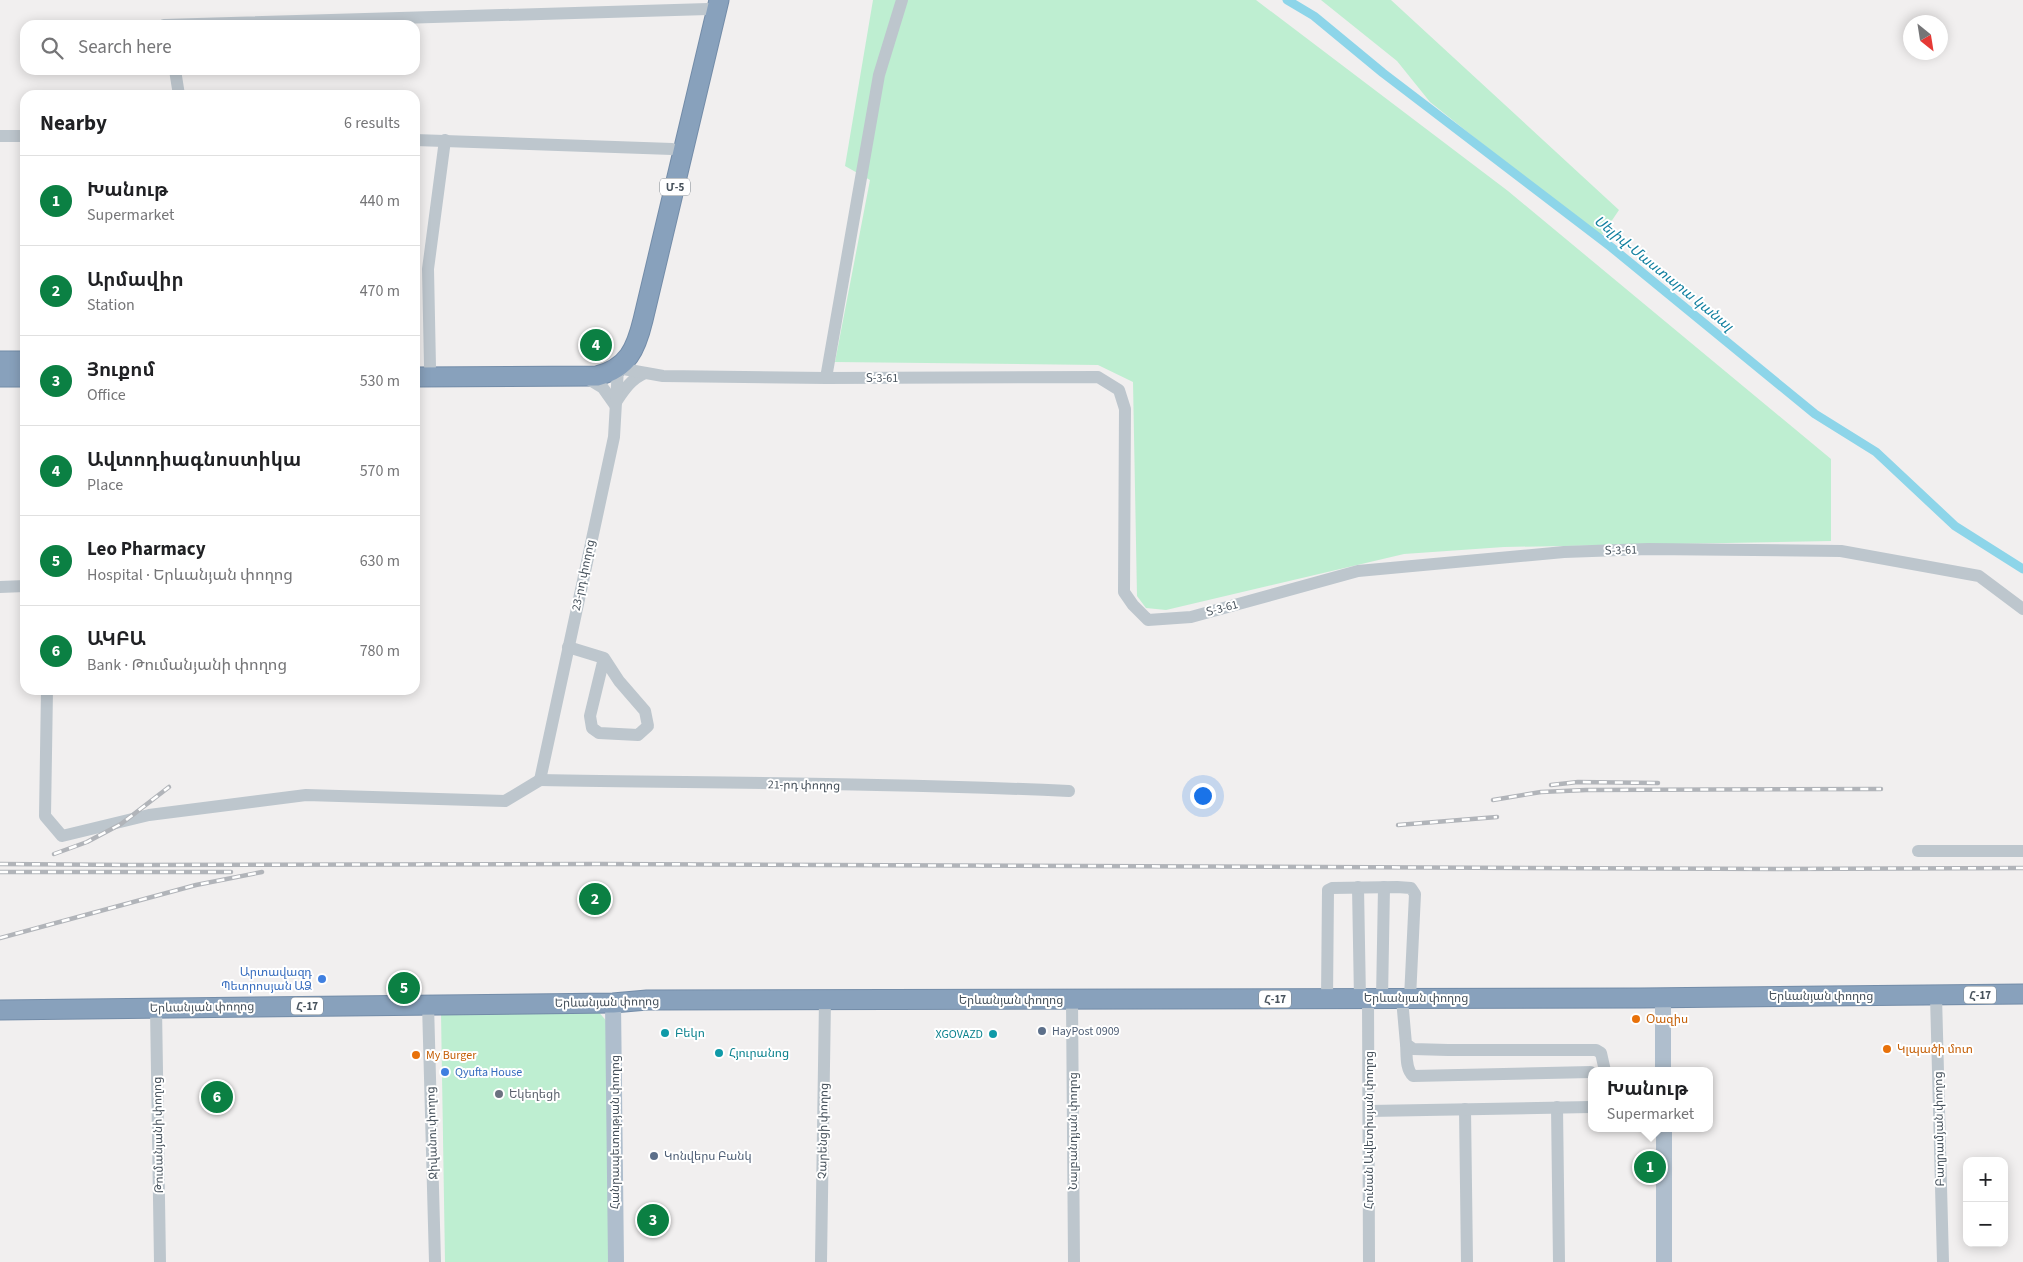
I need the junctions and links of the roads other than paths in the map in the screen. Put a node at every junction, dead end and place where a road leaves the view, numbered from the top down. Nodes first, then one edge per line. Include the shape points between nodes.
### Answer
1 (902, 0) edge
2 (712, 3) edge
3 (290, 20) edge
4 (176, 75) edge
5 (178, 90) edge
6 (0, 136) edge
7 (20, 136) edge
8 (420, 140) edge
9 (445, 140) junction
10 (672, 149) junction
11 (637, 341) junction
12 (0, 361) edge
13 (20, 362) edge
14 (614, 363) junction
15 (420, 370) edge
16 (645, 373) junction
17 (0, 377) edge
18 (20, 377) edge
19 (585, 377) junction
20 (826, 378) junction
21 (615, 405) junction
22 (20, 586) edge
23 (0, 587) edge
24 (2023, 609) edge
25 (568, 646) junction
26 (604, 658) junction
27 (46, 695) edge
28 (540, 780) junction
29 (1069, 791) dead end
30 (1918, 851) dead end
31 (2023, 851) edge
32 (1358, 887) junction
33 (1384, 887) junction
34 (2023, 994) edge
35 (1936, 996) junction
36 (1662, 997) junction
37 (1406, 998) junction
38 (1327, 999) junction
39 (1370, 999) junction
40 (825, 1000) junction
41 (1072, 1000) junction
42 (614, 1003) junction
43 (428, 1004) junction
44 (156, 1008) junction
45 (0, 1010) edge
46 (1406, 1044) junction
47 (1604, 1067) edge
48 (1664, 1067) edge
49 (1588, 1072) edge
50 (1588, 1107) edge
51 (1557, 1108) junction
52 (1465, 1109) junction
53 (1368, 1111) junction
54 (1664, 1132) edge
55 (160, 1262) edge
56 (435, 1262) edge
57 (616, 1262) edge
58 (821, 1262) edge
59 (1074, 1262) edge
60 (1369, 1262) edge
61 (1467, 1262) edge
62 (1558, 1262) edge
63 (1664, 1262) edge
64 (1943, 1262) edge

1 - 20 street via 879,75
2 - 3 street
2 - 10 highway, Մ-5
2 - 11 highway, Մ-5
4 - 5 street
6 - 7 street
8 - 9 street
9 - 10 street
9 - 15 street via 428,269
10 - 14 highway, Մ-5 via 634,317
11 - 14 highway, Մ-5 via 632,353
11 - 16 street via 637,363
12 - 13 highway
14 - 15 highway via 580,367
14 - 16 street, Տ-3-61 / Տ-3-61
14 - 19 highway via 608,374
14 - 21 street, 23-րդ փողոց
15 - 19 highway
16 - 20 street, Տ-3-61 / Տ-3-61 via 663,376
16 - 21 street via 635,378
17 - 18 highway
19 - 21 street via 603,388
20 - 24 street, Տ-3-61 / Տ-3-61 via 1098,377 1119,390 1125,409 1124,592 1148,620 1191,617 1358,571 1564,552 1648,549 1841,551 1979,576
21 - 25 street, 23-րդ փողոց via 614,437
22 - 23 street
25 - 26 street
25 - 28 street, 23-րդ փողոց
26 - 26 street via 645,711 648,726 638,735 599,733 592,728 590,716
27 - 28 street via 46,816 62,836 149,815 306,795 505,801
28 - 29 street, 21-րդ փողոց via 937,785
30 - 31 street
32 - 33 street
32 - 38 street via 1328,890
32 - 39 street
33 - 37 street via 1411,888 1415,894
33 - 39 street
34 - 35 highway, Երևանյան փողոց / Հ-17
35 - 36 highway, Երևանյան փողոց / Հ-17
35 - 64 street, Բաղրամյան փողոց
36 - 37 highway, Երևանյան փողոց / Հ-17
36 - 48 main road
37 - 39 highway, Երևանյան փողոց / Հ-17
37 - 46 street
38 - 39 highway, Երևանյան փողոց / Հ-17
38 - 41 highway, Երևանյան փողոց / Հ-17
39 - 53 street, Հունան Ավետիսյան փողոց
40 - 41 highway, Երևանյան փողոց / Հ-17
40 - 42 highway, Երևանյան փողոց / Հ-17 via 647,1000
40 - 58 street, Չարենցի փողոց
41 - 59 street, Նալբանդյան փողոց
42 - 43 highway, Երևանյան փողոց / Հ-17
42 - 57 main road, Հանրապետության փողոց
43 - 44 highway, Երևանյան փողոց / Հ-17
43 - 56 street, Ջիվանու փողոց
44 - 45 highway, Երևանյան փողոց / Հ-17
44 - 55 street, Թումանյանի փողոց
46 - 47 street via 1413,1048 1448,1050 1596,1050 1601,1053
46 - 49 street via 1407,1065 1413,1076
50 - 51 street
51 - 52 street
51 - 62 street
52 - 53 street
52 - 61 street
53 - 60 street, Հունան Ավետիսյան փողոց
54 - 63 main road

